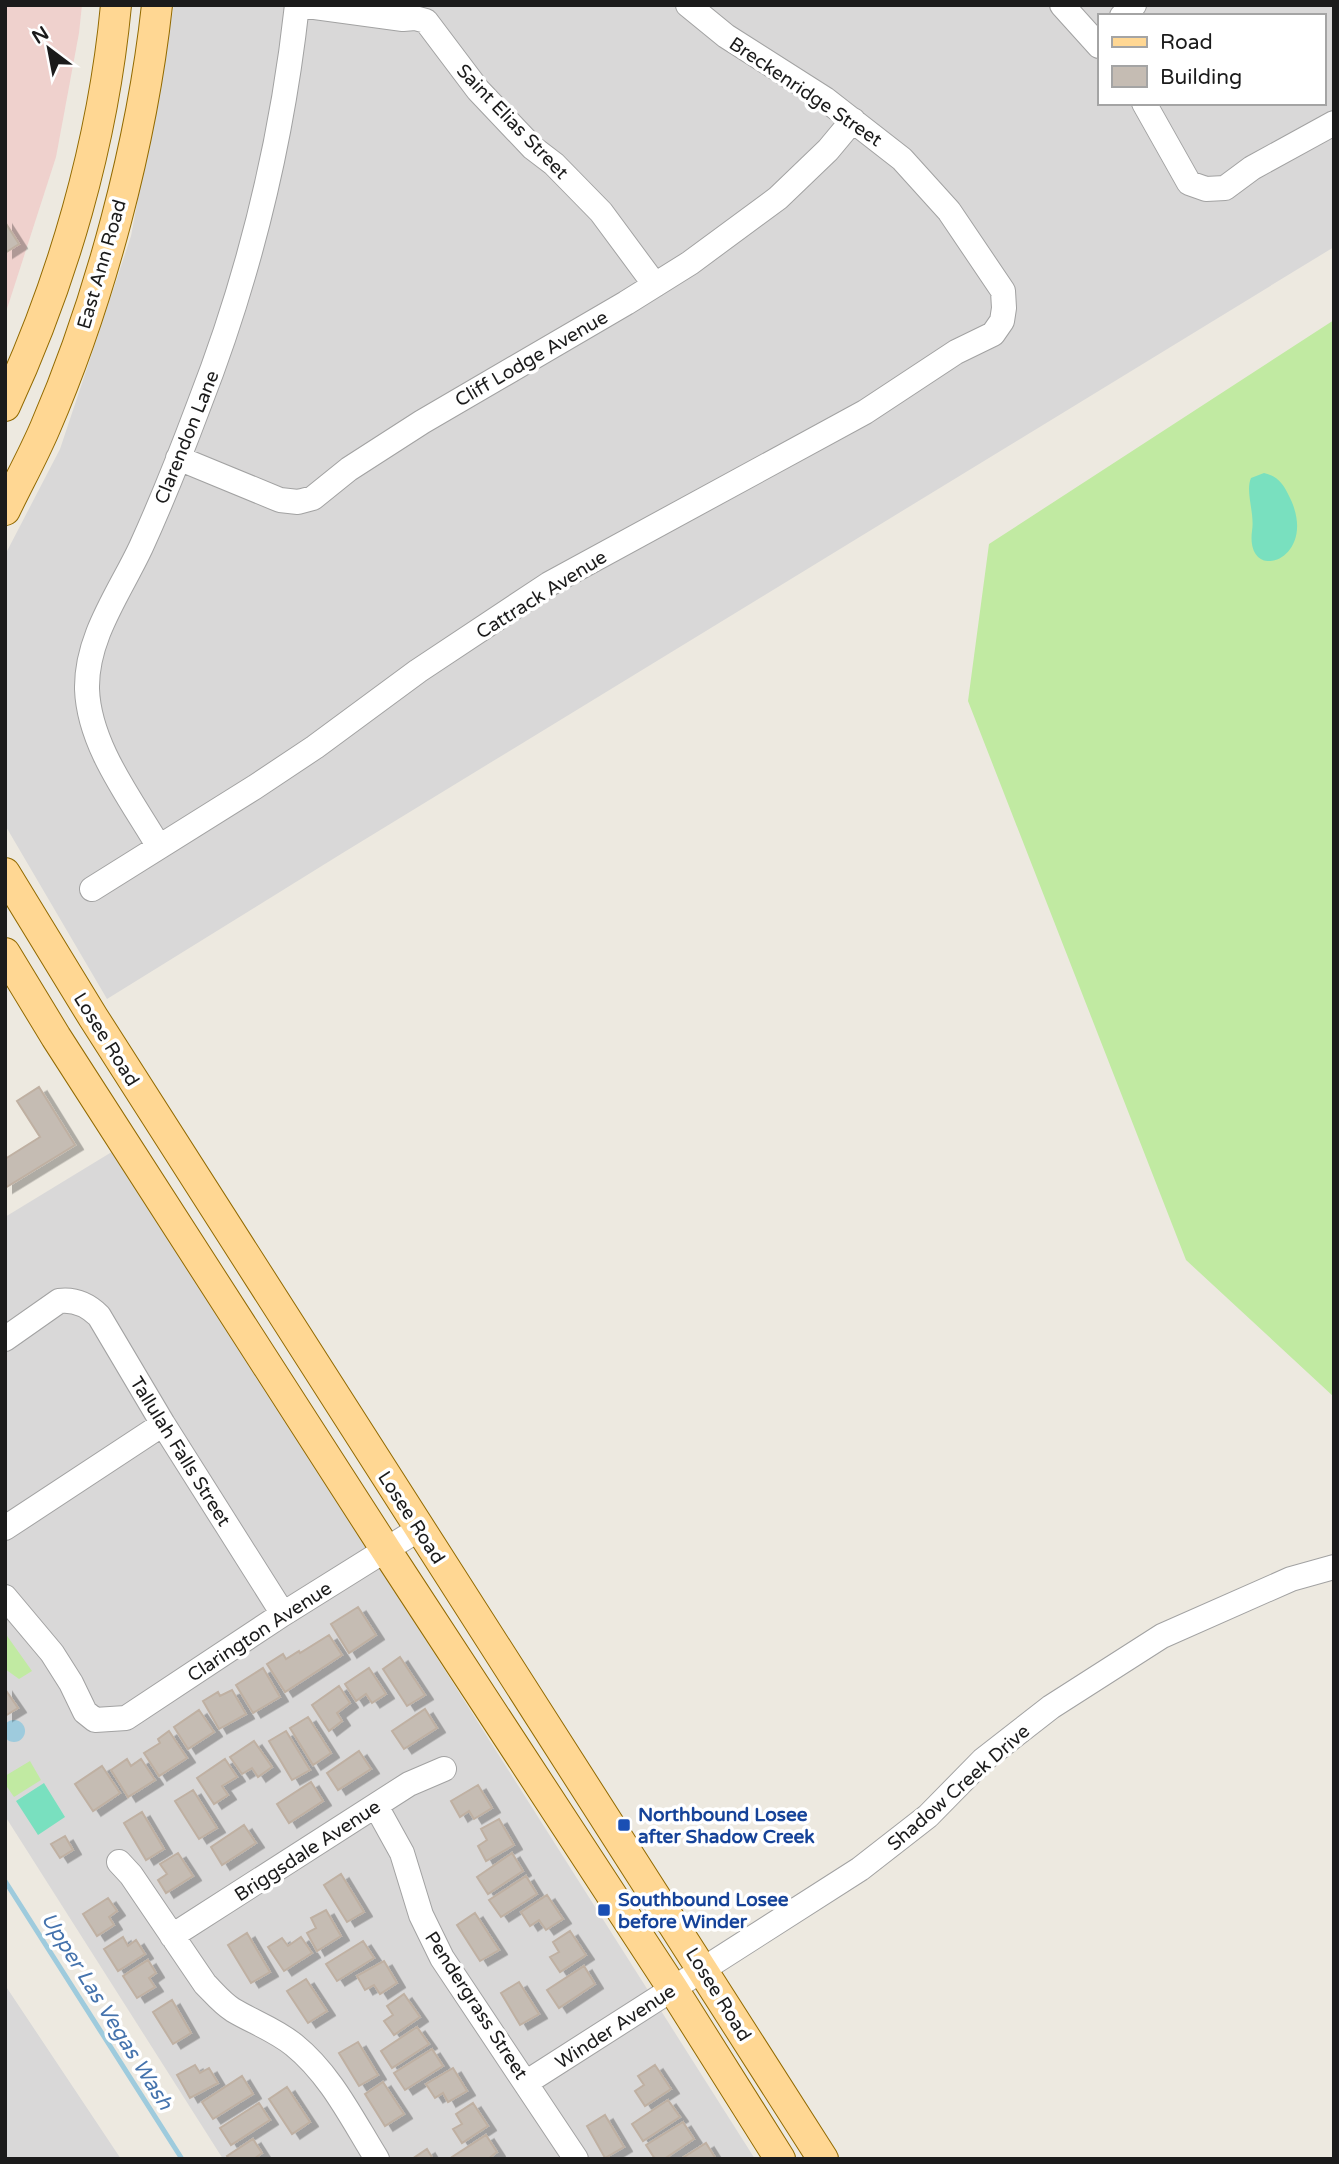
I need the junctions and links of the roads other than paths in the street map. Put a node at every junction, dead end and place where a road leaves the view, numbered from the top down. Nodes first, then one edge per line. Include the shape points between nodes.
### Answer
1 (116, 5) edge
2 (156, 5) edge
3 (299, 5) edge
4 (688, 5) edge
5 (1062, 5) edge
6 (1097, 40) edge
7 (1145, 105) edge
8 (853, 120) junction
9 (1334, 123) edge
10 (72, 223) junction
11 (110, 235) junction
12 (655, 285) junction
13 (1002, 321) joint
14 (5, 406) edge
15 (178, 458) junction
16 (5, 510) edge
17 (159, 847) junction
18 (5, 873) edge
19 (92, 890) dead end
20 (5, 953) edge
21 (5, 1339) edge
22 (163, 1424) junction
23 (5, 1528) edge
24 (419, 1529) junction
25 (386, 1550) junction
26 (1334, 1567) edge
27 (5, 1597) edge
28 (283, 1614) junction
29 (444, 1769) dead end
30 (376, 1806) junction
31 (118, 1862) dead end
32 (172, 1937) junction
33 (704, 1970) junction
34 (673, 1989) junction
35 (527, 2082) junction
36 (377, 2159) edge
37 (576, 2159) edge
38 (780, 2159) edge
39 (823, 2159) edge

1 - 10 main road, East Ann Road via 99,117
2 - 11 main road, East Ann Road via 144,93
3 - 12 street, Saint Elias Street via 426,22 478,90 601,212
3 - 15 street, Clarendon Lane via 276,141 251,250 218,356
4 - 8 street, Breckenridge Street via 726,36
5 - 6 street
7 - 9 street via 1189,183 1206,189 1225,188
8 - 12 street, Cliff Lodge Avenue via 778,198
8 - 13 street, Breckenridge Street via 902,159 949,212 1003,291
10 - 11 main road
10 - 14 main road, East Ann Road via 38,327
11 - 16 main road, East Ann Road via 70,365
12 - 15 street, Cliff Lodge Avenue via 422,422 313,498 280,500
13 - 17 street, Cattrack Avenue via 993,334 956,352 865,412 549,584 418,671 295,761
15 - 17 street, Clarendon Lane via 141,548 101,626 87,690 104,752
17 - 19 street, Cattrack Avenue
18 - 24 main road, Losee Road
20 - 25 main road, Losee Road
21 - 22 street, Tallulah Falls Street via 59,1301 89,1306
22 - 23 street
22 - 28 street, Tallulah Falls Street
24 - 25 street, Clarington Avenue
24 - 33 main road, Losee Road
25 - 28 street, Clarington Avenue
25 - 34 main road, Losee Road
26 - 33 street, Shadow Creek Drive via 1291,1579 1162,1636 1051,1707 983,1760 928,1816 860,1869
27 - 28 street, Clarington Avenue via 52,1653 85,1712 95,1720 126,1718
29 - 30 street, Briggsdale Avenue via 409,1784
30 - 32 street, Briggsdale Avenue
30 - 35 street, Pendergrass Street via 402,1853 431,1938
31 - 32 street
32 - 36 street via 218,1998 280,2035 315,2064
33 - 34 street, Winder Avenue
33 - 39 main road, Losee Road
34 - 35 street, Winder Avenue
34 - 38 main road, Losee Road
35 - 37 street, Pendergrass Street

